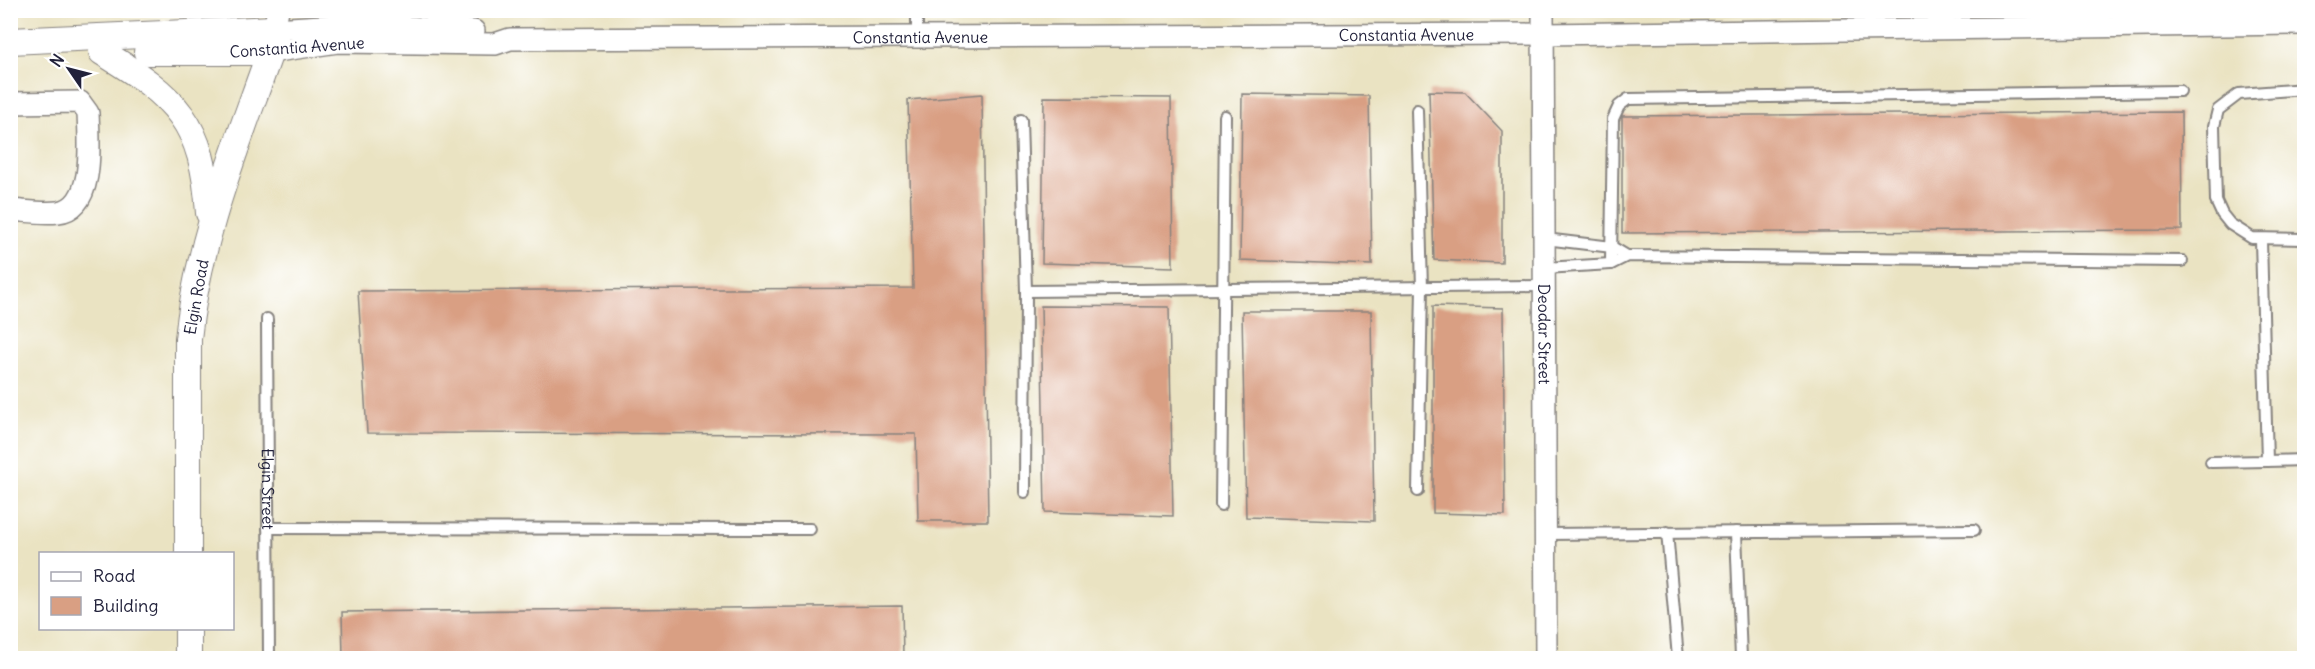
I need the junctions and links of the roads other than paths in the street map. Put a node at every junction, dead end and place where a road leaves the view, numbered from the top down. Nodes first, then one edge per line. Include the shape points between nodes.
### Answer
1 (916, 10) edge
2 (1544, 10) edge
3 (2304, 24) edge
4 (274, 31) edge
5 (1544, 34) junction
6 (917, 37) junction
7 (10, 41) edge
8 (10, 50) edge
9 (102, 52) junction
10 (2304, 89) edge
11 (2180, 91) dead end
12 (10, 102) edge
13 (1417, 110) dead end
14 (1225, 116) dead end
15 (1021, 120) dead end
16 (10, 210) edge
17 (209, 225) junction
18 (1545, 239) junction
19 (2304, 239) edge
20 (2261, 240) junction
21 (1612, 247) junction
22 (1627, 256) junction
23 (2182, 261) dead end
24 (1611, 264) junction
25 (1545, 277) junction
26 (1422, 288) junction
27 (1224, 289) junction
28 (1026, 291) junction
29 (267, 319) dead end
30 (2304, 460) edge
31 (2266, 461) junction
32 (2211, 462) dead end
33 (1418, 491) dead end
34 (1025, 492) dead end
35 (1221, 505) dead end
36 (268, 528) junction
37 (810, 529) dead end
38 (1974, 530) dead end
39 (1667, 532) junction
40 (1736, 532) junction
41 (1546, 534) junction
42 (188, 552) edge
43 (188, 630) edge
44 (188, 658) edge
45 (269, 658) edge
46 (1546, 658) edge
47 (1678, 658) edge
48 (1741, 658) edge

1 - 6 lane
2 - 5 street, Deodar Street
3 - 5 street, Constantia Avenue
4 - 6 street, Constantia Avenue via 338,42 495,44 510,39
4 - 7 street, Constantia Avenue
4 - 9 street, Constantia Avenue
4 - 17 street, Elgin Road
5 - 6 street, Constantia Avenue
5 - 18 street, Deodar Street
8 - 9 street, Constantia Avenue
9 - 17 street via 146,79 188,124 204,164
10 - 20 lane via 2239,94 2223,104 2215,118 2216,201 2230,224
11 - 21 lane via 1628,99 1613,119
12 - 16 street via 80,102 86,107 89,171 73,206 59,212
13 - 26 lane
14 - 27 lane
15 - 28 lane
17 - 42 street, Elgin Road via 188,339
18 - 21 lane
18 - 25 street, Deodar Street
19 - 20 lane
20 - 31 lane
21 - 22 lane
21 - 24 lane
22 - 23 lane
22 - 24 lane
24 - 25 lane
25 - 26 lane
25 - 41 street, Deodar Street
26 - 27 lane
26 - 33 lane
27 - 28 lane
27 - 35 lane
28 - 34 lane
29 - 36 lane, Elgin Street
30 - 31 lane
31 - 32 lane
36 - 37 lane
36 - 45 lane, Elgin Street
38 - 40 lane
39 - 40 lane
39 - 41 lane
39 - 47 lane
40 - 48 lane
41 - 46 street, Deodar Street
43 - 44 street

